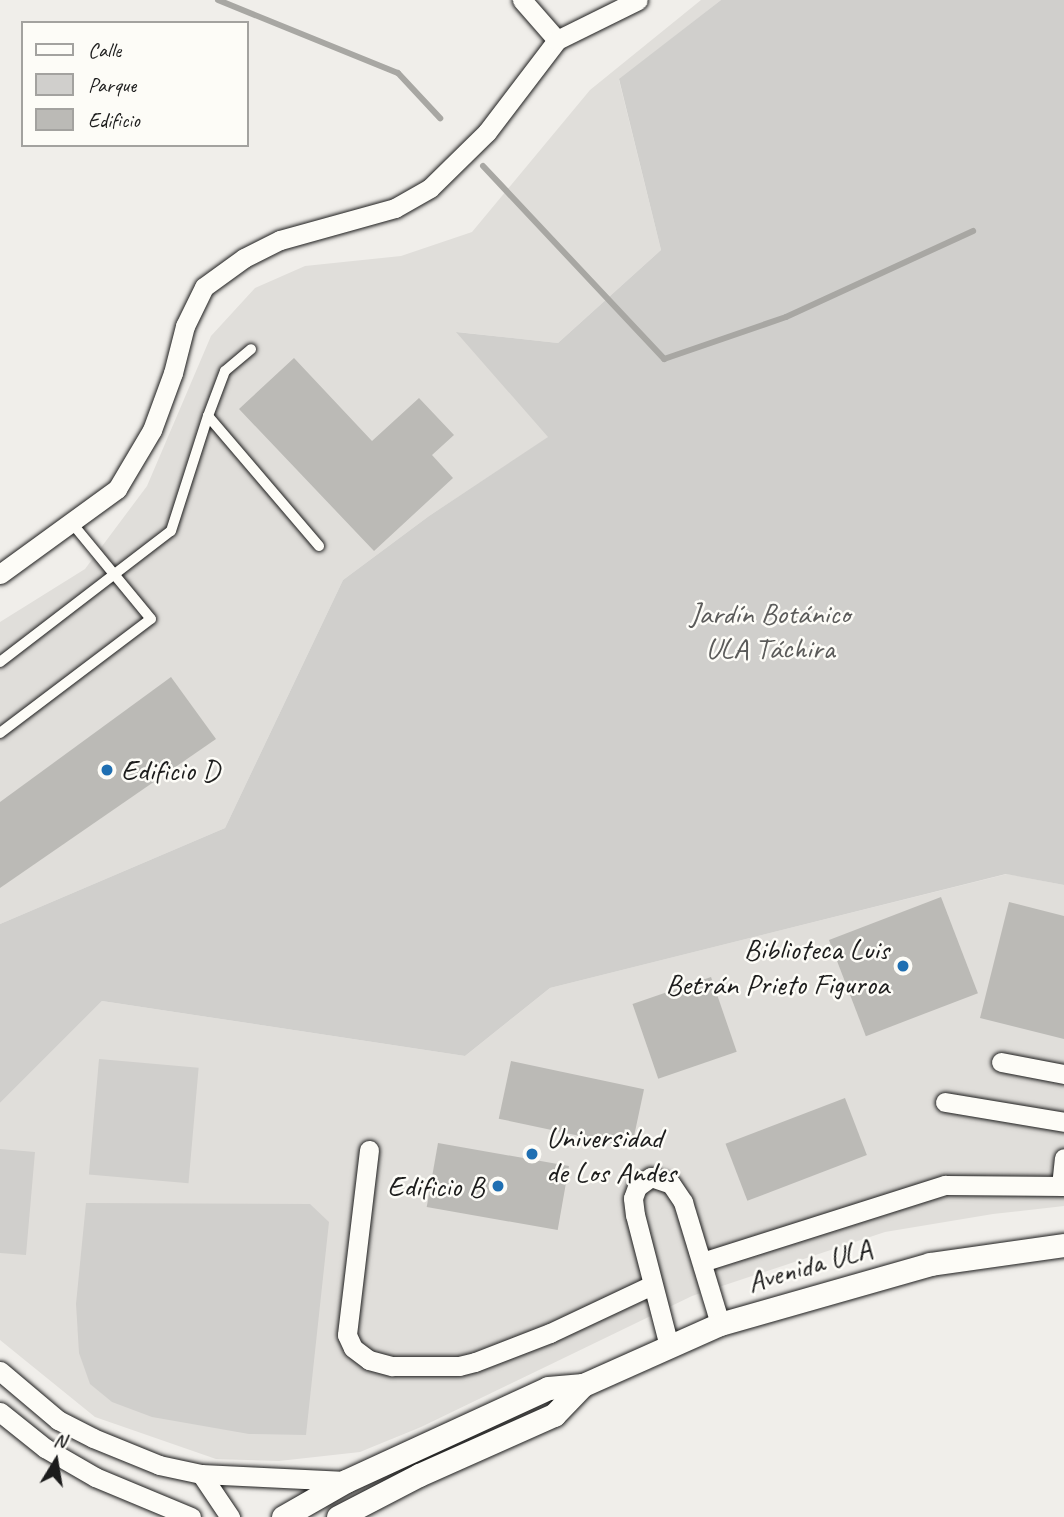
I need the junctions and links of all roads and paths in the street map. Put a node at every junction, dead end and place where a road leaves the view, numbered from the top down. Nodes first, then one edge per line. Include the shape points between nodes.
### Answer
1 (522, 0) edge
2 (638, 0) edge
3 (557, 40) junction
4 (251, 349) dead end
5 (208, 416) junction
6 (72, 523) junction
7 (319, 546) dead end
8 (114, 573) junction
9 (0, 574) edge
10 (0, 662) edge
11 (0, 733) edge
12 (1001, 1062) dead end
13 (1064, 1074) edge
14 (945, 1102) dead end
15 (1064, 1122) edge
16 (369, 1150) dead end
17 (1064, 1158) edge
18 (1062, 1186) edge
19 (1064, 1245) edge
20 (702, 1262) junction
21 (652, 1285) junction
22 (720, 1324) junction
23 (668, 1346) junction
24 (0, 1371) edge
25 (583, 1385) junction
26 (0, 1412) edge
27 (201, 1474) junction
28 (346, 1481) junction
29 (368, 1510) edge
30 (183, 1516) edge
31 (230, 1517) edge
32 (284, 1517) edge
33 (338, 1517) edge

1 - 3 street
2 - 3 street
3 - 6 street via 487,132 430,188 395,208 280,240 244,258 204,287 185,326 152,430 135,461 117,489
4 - 5 lane via 225,371
5 - 7 lane
5 - 8 lane via 171,531
6 - 8 lane
6 - 9 street
8 - 10 lane
8 - 11 lane via 151,619
12 - 13 street
14 - 15 street
16 - 21 street via 347,1335 353,1348 369,1360 392,1366 475,1363
17 - 18 street
18 - 20 street via 945,1185
19 - 22 street, Avenida ULA via 930,1264
20 - 21 street via 683,1202 671,1184 651,1177 637,1186 633,1198
20 - 22 street
21 - 23 street
22 - 23 street, Avenida ULA
23 - 25 street, Avenida ULA
24 - 27 street via 58,1420 93,1438 159,1465
25 - 28 street, Avenida ULA via 548,1388
25 - 29 street, Avenida ULA via 554,1415
26 - 30 street via 65,1460
27 - 28 street
27 - 31 street
28 - 32 street, Avenida ULA
29 - 33 street, Avenida ULA

